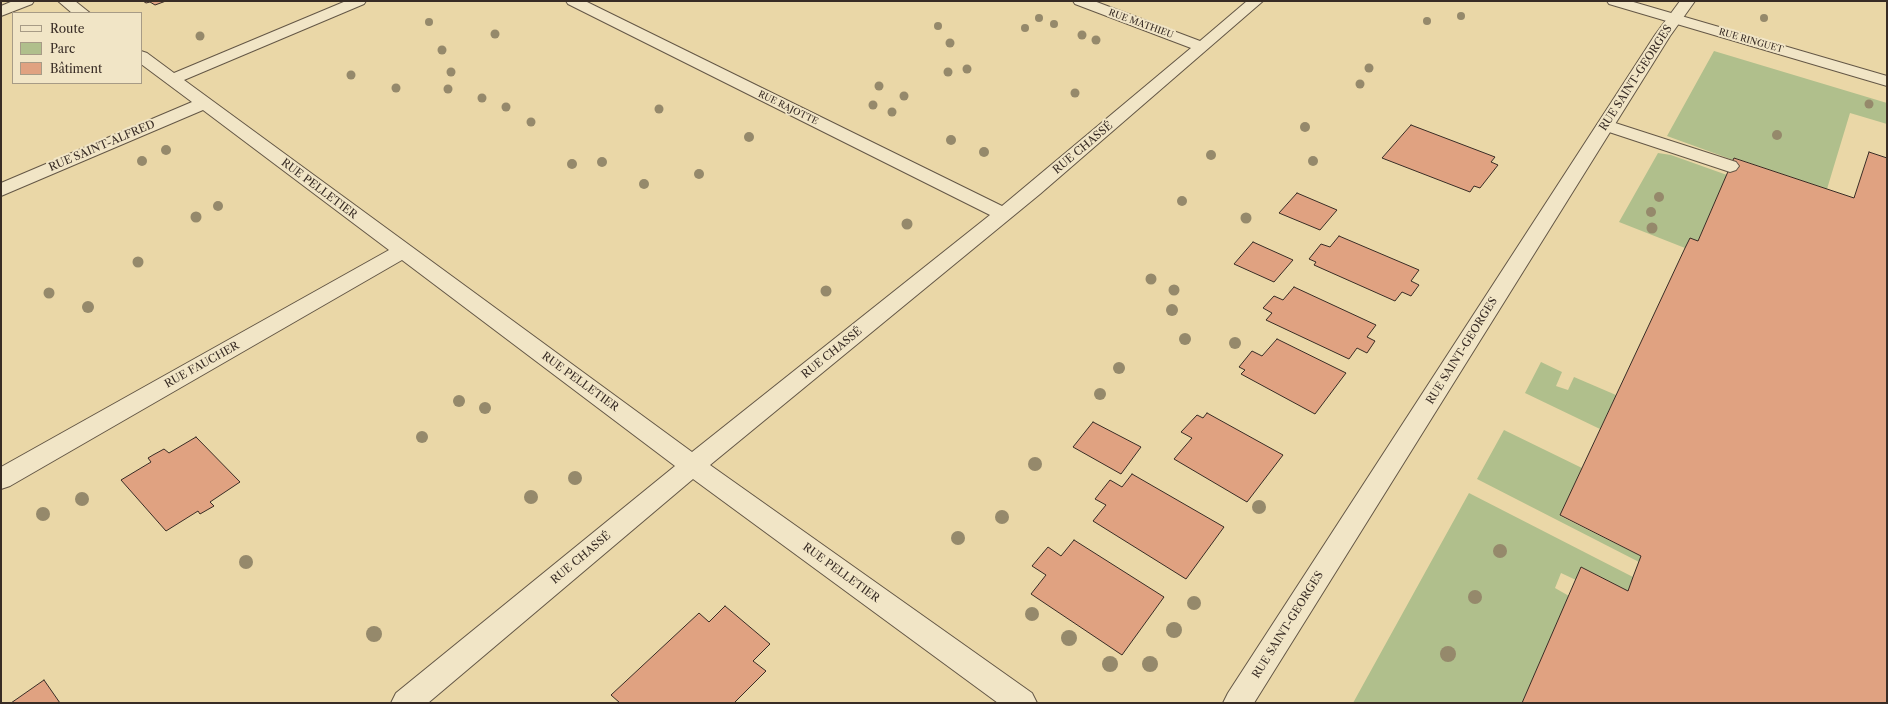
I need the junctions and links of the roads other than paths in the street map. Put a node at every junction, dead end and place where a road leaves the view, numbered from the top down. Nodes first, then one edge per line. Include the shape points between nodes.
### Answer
1 (28, 1) edge
2 (66, 1) edge
3 (359, 1) edge
4 (573, 1) edge
5 (1080, 1) edge
6 (1256, 1) edge
7 (1614, 1) edge
8 (1688, 1) edge
9 (1, 11) edge
10 (81, 12) edge
11 (1675, 19) junction
12 (1202, 47) junction
13 (142, 57) edge
14 (173, 79) junction
15 (1887, 81) edge
16 (203, 104) junction
17 (1606, 125) junction
18 (1730, 166) dead end
19 (1, 190) edge
20 (1003, 214) junction
21 (403, 252) junction
22 (693, 466) junction
23 (1, 479) edge
24 (406, 703) edge
25 (1022, 703) edge
26 (1238, 703) edge

1 - 9 street
2 - 10 street
3 - 14 street
4 - 20 street, RUE RAJOTTE
5 - 12 street, RUE MATHIEU
6 - 12 street, RUE CHASSÉ
7 - 11 street, RUE RINGUET
8 - 11 street, RUE SAINT-GEORGES
11 - 15 street, RUE RINGUET
11 - 17 street, RUE SAINT-GEORGES
12 - 20 street, RUE CHASSÉ
13 - 14 street, RUE PELLETIER
14 - 16 street, RUE PELLETIER
16 - 19 street, RUE SAINT-ALFRED
16 - 21 street, RUE PELLETIER
17 - 18 street
17 - 26 street, RUE SAINT-GEORGES
20 - 22 street, RUE CHASSÉ
21 - 22 street, RUE PELLETIER
21 - 23 street, RUE FAUCHER
22 - 24 street, RUE CHASSÉ
22 - 25 street, RUE PELLETIER

